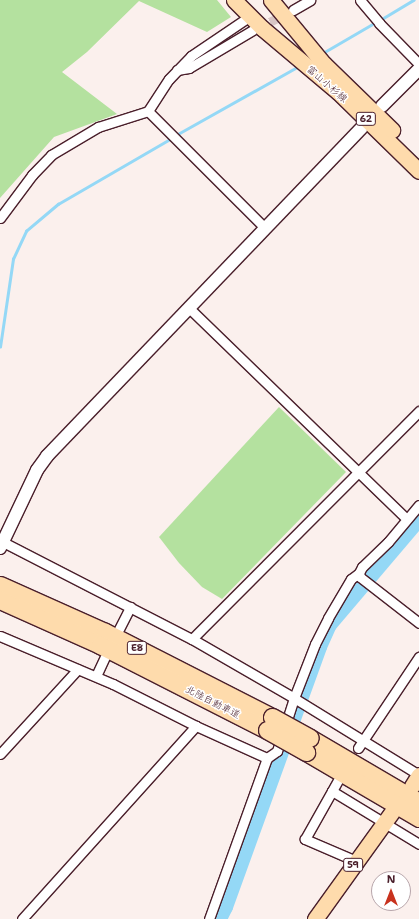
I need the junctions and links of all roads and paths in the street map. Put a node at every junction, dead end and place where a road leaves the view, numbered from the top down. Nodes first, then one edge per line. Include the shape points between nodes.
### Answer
1 (234, 0) edge
2 (271, 0) edge
3 (310, 0) edge
4 (360, 0) edge
5 (293, 10) tunnel mouth
6 (251, 23) junction
7 (419, 64) edge
8 (317, 67) junction
9 (419, 69) edge
10 (177, 70) junction
11 (382, 106) dead end
12 (148, 111) junction
13 (362, 128) dead end
14 (419, 156) edge
15 (419, 170) edge
16 (0, 218) edge
17 (265, 228) junction
18 (188, 308) junction
19 (419, 411) edge
20 (358, 471) junction
21 (419, 505) edge
22 (407, 519) junction
23 (2, 545) edge
24 (360, 575) junction
25 (0, 585) edge
26 (0, 600) edge
27 (130, 607) junction
28 (419, 623) edge
29 (119, 629) dead end
30 (0, 636) edge
31 (192, 639) junction
32 (106, 657) dead end
33 (419, 657) edge
34 (78, 669) junction
35 (96, 676) junction
36 (295, 699) junction
37 (270, 724) junction
38 (196, 726) junction
39 (308, 745) junction
40 (361, 745) junction
41 (0, 754) edge
42 (267, 758) junction
43 (416, 779) edge
44 (338, 780) dead end
45 (332, 791) junction
46 (419, 802) edge
47 (388, 817) junction
48 (419, 818) edge
49 (419, 844) edge
50 (356, 861) junction
51 (22, 919) edge
52 (209, 919) edge
53 (315, 919) edge

1 - 6 main road, 富山小杉線 / 62
2 - 8 main road, 富山小杉線 / 62 via 310,48
3 - 5 street
4 - 7 street
6 - 8 main road, 富山小杉線 / 62 via 295,57
6 - 10 street via 191,56
6 - 10 street via 189,68
8 - 14 main road, 富山小杉線 / 62
8 - 15 main road, 富山小杉線 / 62 via 338,92
9 - 11 street
10 - 12 street
12 - 16 street via 98,127 51,155 32,175
12 - 17 street
13 - 17 street
17 - 18 street
18 - 20 street
18 - 23 street via 47,456 37,470
19 - 20 street
20 - 22 street
20 - 31 street
21 - 22 street
22 - 24 street via 362,567
23 - 27 street
24 - 28 street
24 - 36 street via 351,579 328,618 307,662
25 - 37 highway, 北陸自動車道 / E8 via 105,632
26 - 37 highway, 北陸自動車道 / E8
27 - 29 street
27 - 31 street
30 - 34 street
31 - 36 street
32 - 35 street
33 - 40 street
34 - 35 street
34 - 41 street
35 - 38 street
36 - 40 street
36 - 42 street via 277,751
37 - 39 highway, 北陸自動車道 / E8, bridge
38 - 42 street
38 - 51 street
39 - 46 highway, 北陸自動車道 / E8
39 - 48 highway, 北陸自動車道 / E8
40 - 43 street
42 - 52 street
44 - 45 street
45 - 47 street
45 - 50 street via 305,839
47 - 49 street
47 - 50 main road, 59
50 - 53 main road, 59

